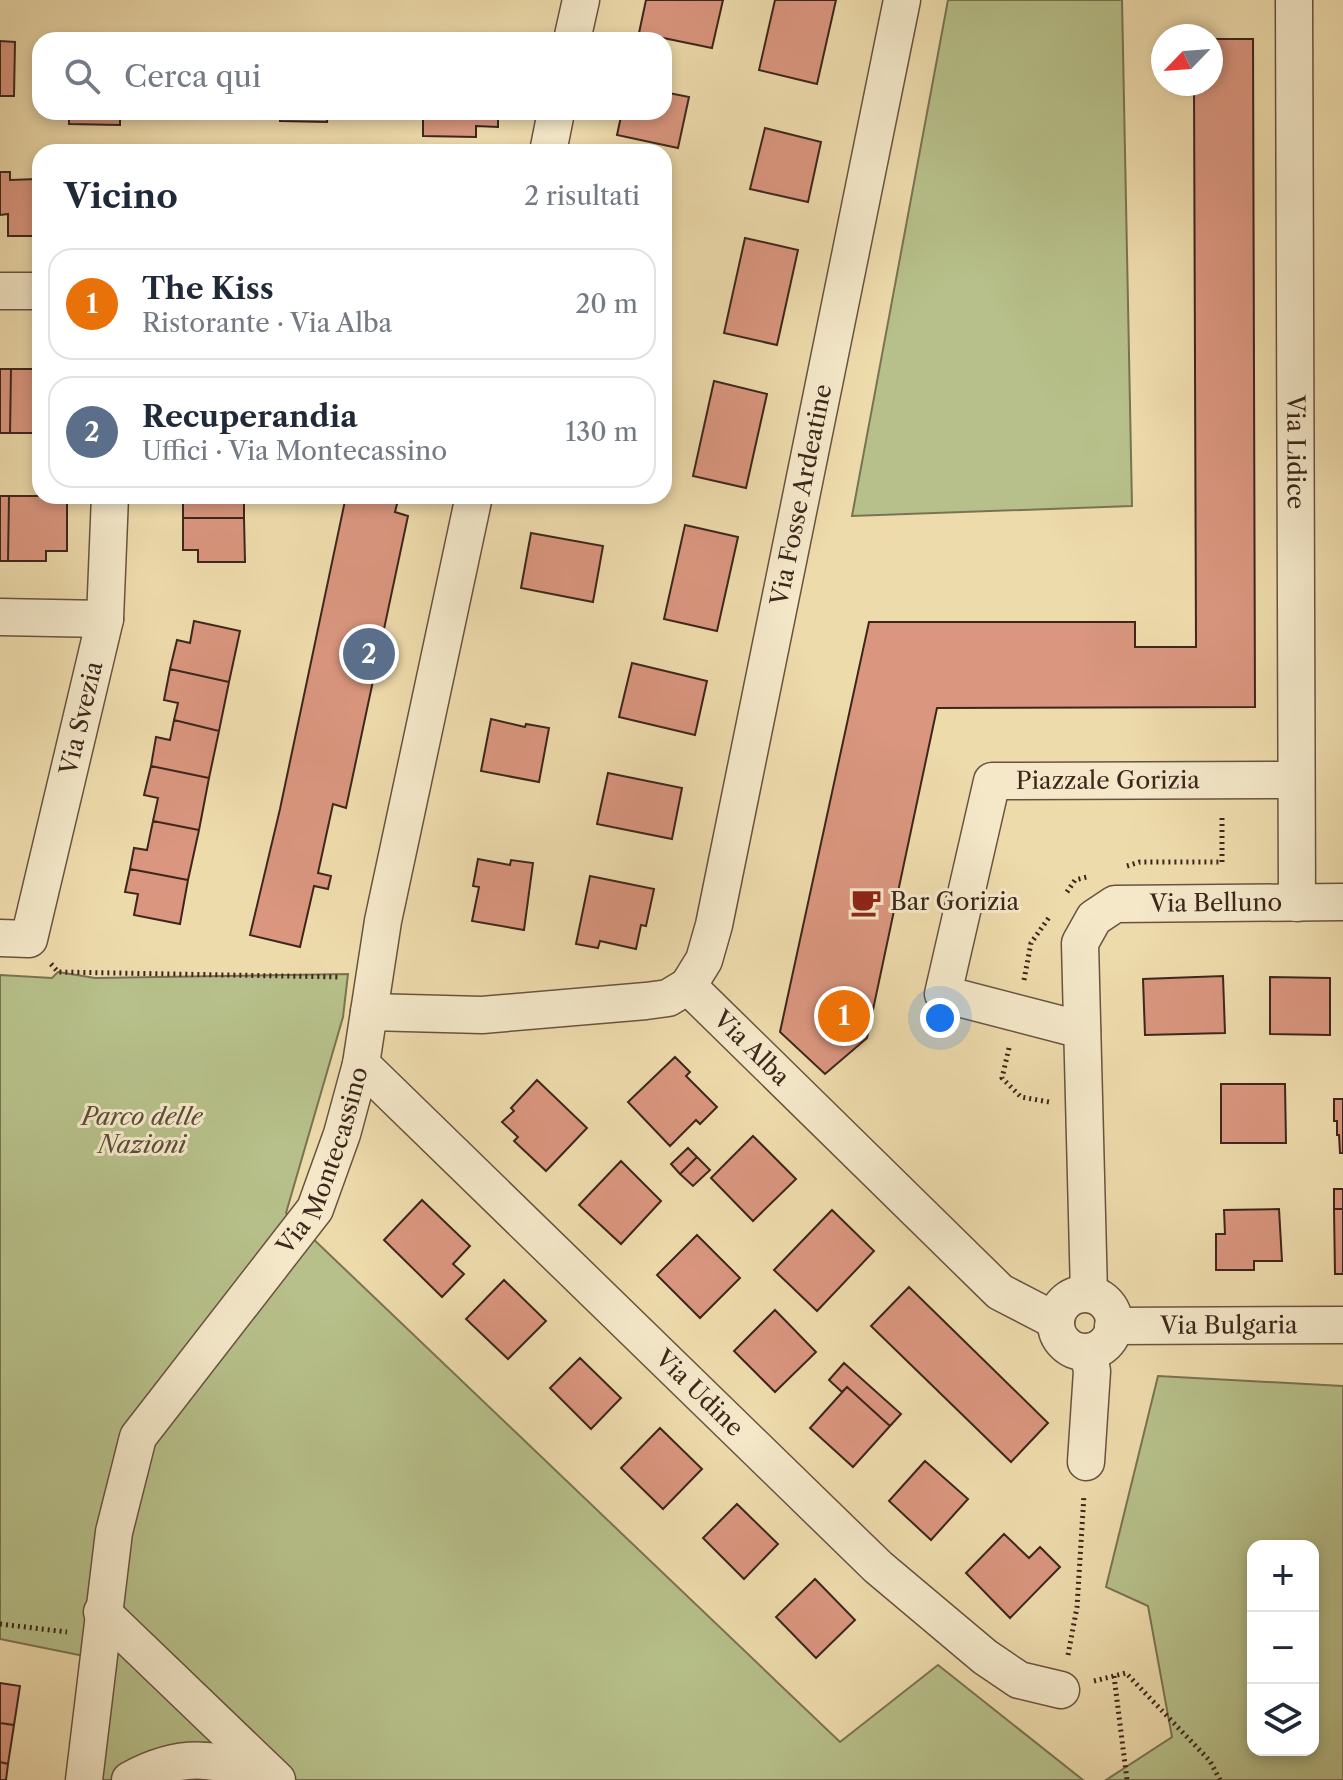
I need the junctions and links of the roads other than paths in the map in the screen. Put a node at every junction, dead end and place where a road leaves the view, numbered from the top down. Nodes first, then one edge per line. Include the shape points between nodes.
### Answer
1 (581, 0) edge
2 (902, 0) edge
3 (1294, 0) edge
4 (574, 32) edge
5 (554, 120) edge
6 (550, 144) edge
7 (0, 291) edge
8 (32, 291) edge
9 (110, 504) edge
10 (472, 504) edge
11 (0, 617) edge
12 (105, 619) junction
13 (1296, 780) junction
14 (1343, 902) edge
15 (1297, 903) junction
16 (15, 938) edge
17 (688, 986) junction
18 (372, 995) junction
19 (1082, 1030) junction
20 (361, 1064) junction
21 (1089, 1294) junction
22 (1056, 1321) junction
23 (1343, 1325) edge
24 (1113, 1326) junction
25 (1088, 1352) junction
26 (1086, 1462) road end
27 (101, 1624) junction
28 (1061, 1690) road end
29 (84, 1780) edge
30 (130, 1780) edge
31 (263, 1780) edge
32 (277, 1780) edge

1 - 4 street
2 - 17 street, Via Fosse Ardeatine via 714,925 704,960
3 - 13 street, Via Lidice
5 - 6 street
7 - 8 street
9 - 12 street, Via Svezia
10 - 18 street, Via Montecassino via 383,921
11 - 12 street
12 - 16 street, Via Svezia
13 - 15 street, Via Lidice
13 - 19 street, Piazzale Gorizia via 992,781 943,994
14 - 15 street, Via Belluno
15 - 19 street, Via Belluno via 1115,904 1094,918 1080,943
17 - 18 street via 668,998 482,1015
17 - 22 street, Via Alba via 1000,1292
18 - 20 street, Via Montecassino
19 - 21 street
20 - 27 street, Via Montecassino via 315,1209 138,1437 114,1532
20 - 28 street, Via Udine via 878,1567 1019,1680
21 - 22 street via 1063,1303
21 - 24 street via 1105,1302
22 - 25 street via 1062,1341
23 - 24 street, Via Bulgaria
24 - 25 street via 1106,1342
25 - 26 street via 1092,1371
27 - 29 street, Via Montecassino
27 - 32 street
30 - 31 street via 170,1763 210,1760

